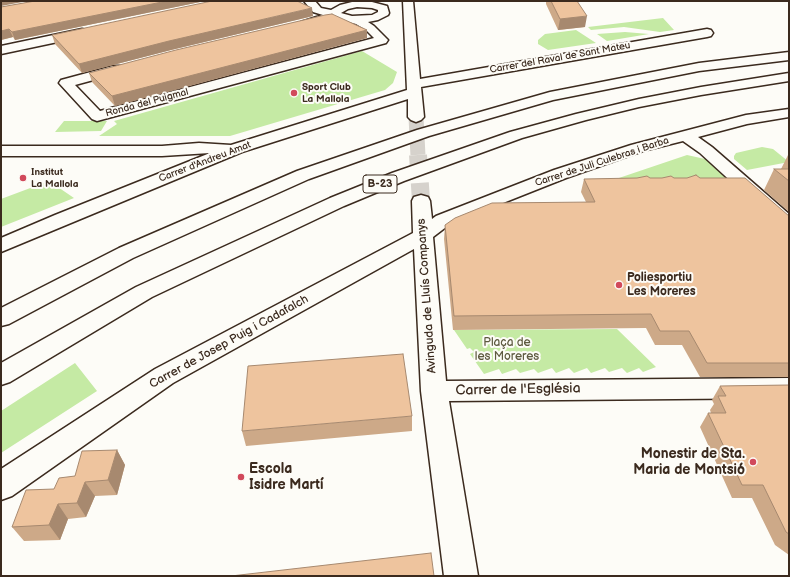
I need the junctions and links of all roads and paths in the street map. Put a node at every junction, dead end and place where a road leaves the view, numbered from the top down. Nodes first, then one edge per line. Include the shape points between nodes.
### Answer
1 (309, 1) edge
2 (408, 1) edge
3 (333, 14) junction
4 (354, 19) junction
5 (291, 27) edge
6 (94, 30) edge
7 (707, 33) dead end
8 (1, 50) edge
9 (789, 56) edge
10 (133, 65) edge
11 (789, 77) edge
12 (414, 88) junction
13 (789, 113) edge
14 (416, 117) tunnel mouth
15 (685, 135) junction
16 (236, 149) junction
17 (180, 150) junction
18 (1, 151) edge
19 (162, 151) junction
20 (210, 159) junction
21 (180, 171) junction
22 (421, 201) tunnel mouth
23 (789, 224) edge
24 (424, 235) junction
25 (1, 246) edge
26 (1, 318) edge
27 (1, 375) edge
28 (789, 388) edge
29 (434, 391) junction
30 (1, 486) edge
31 (461, 576) edge

1 - 3 main road, Ronda del Puigmal via 317,10
2 - 12 main road
3 - 4 main road, Ronda del Puigmal
3 - 4 main road via 344,6 357,4 372,4 383,8 384,13 374,18
3 - 5 main road
4 - 10 main road, Ronda del Puigmal via 370,28 382,40 97,116 66,83
6 - 8 main road
7 - 12 main road, Carrer del Raval de Sant Mateu
9 - 26 main road via 699,67 603,84 543,98 423,133 303,175 126,253
11 - 27 main road, B-23 via 639,103 516,135 398,177 144,292
12 - 14 main road
12 - 16 main road, Carrer d'Andreu Amat
13 - 15 main road, Carrer de Juli Culebras i Barba via 746,120
15 - 23 main road via 706,150
15 - 24 main road, Carrer de Juli Culebras i Barba via 560,174 443,220
16 - 17 main road
16 - 20 main road, Carrer d'Andreu Amat
17 - 19 main road
17 - 20 main road
18 - 19 main road
19 - 21 main road via 177,157
20 - 21 main road, Carrer d'Andreu Amat
21 - 25 main road, Carrer d'Andreu Amat via 62,218
22 - 24 main road, Avinguda de Lluís Companys
24 - 29 main road, Avinguda de Lluís Companys
24 - 30 main road, Carrer de Josep Puig i Cadafalch via 164,376
28 - 29 main road, Carrer de l'Església
29 - 31 main road

